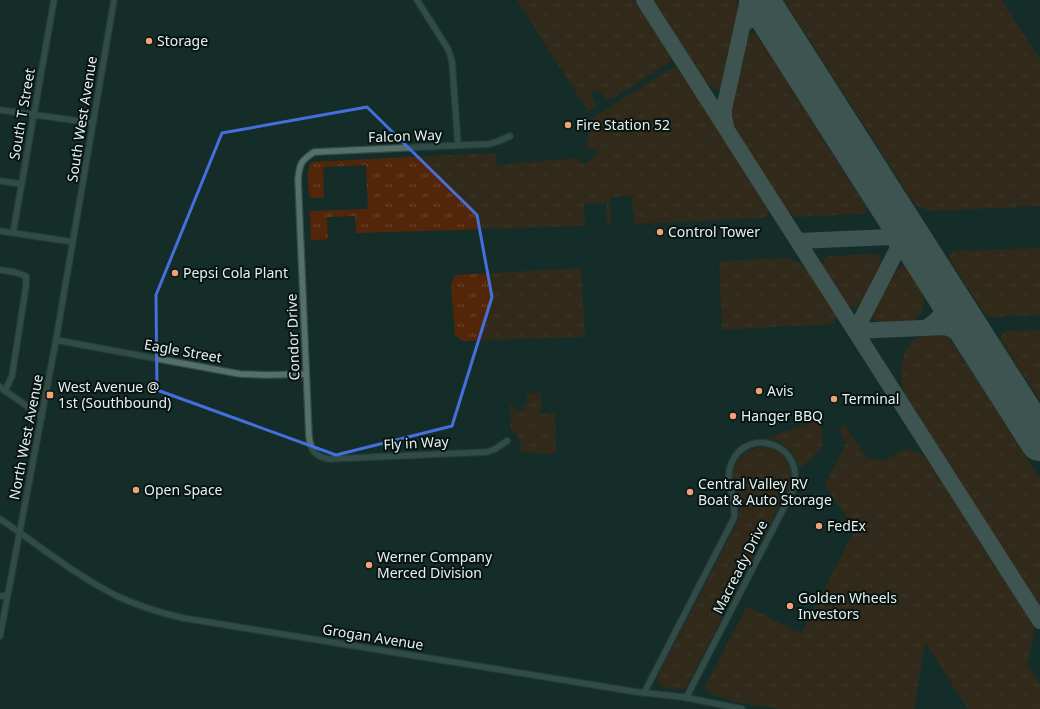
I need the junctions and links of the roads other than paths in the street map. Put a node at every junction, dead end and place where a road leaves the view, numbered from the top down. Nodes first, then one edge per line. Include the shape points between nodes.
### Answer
1 (54, 0) edge
2 (114, 0) edge
3 (417, 0) edge
4 (0, 110) edge
5 (34, 115) junction
6 (93, 123) junction
7 (510, 136) dead end
8 (458, 145) junction
9 (302, 160) joint
10 (0, 181) edge
11 (22, 184) junction
12 (0, 231) edge
13 (13, 233) junction
14 (73, 242) junction
15 (0, 270) edge
16 (56, 340) junction
17 (306, 374) junction
18 (2, 389) edge
19 (42, 417) junction
20 (506, 441) dead end
21 (324, 458) joint
22 (0, 519) edge
23 (20, 533) junction
24 (0, 596) edge
25 (7, 596) junction
26 (0, 636) edge
27 (644, 692) junction
28 (686, 698) junction
29 (742, 709) edge

1 - 5 street, South T Street
2 - 6 street, South West Avenue
3 - 8 street via 448,48 452,61
4 - 5 street
5 - 6 street
5 - 11 street, South T Street
6 - 14 street, South West Avenue
7 - 8 street, Falcon Way via 489,144
8 - 9 street, Falcon Way via 314,152
9 - 17 street, Condor Drive via 298,178
10 - 11 street
11 - 13 street, South T Street
12 - 13 street
13 - 14 street
14 - 16 street, North West Avenue
15 - 18 street via 26,276 12,376
16 - 17 street, Eagle Street via 240,374
16 - 19 street, North West Avenue
17 - 21 street, Condor Drive via 310,446 315,453
18 - 19 street
19 - 23 street, North West Avenue
20 - 21 street, Fly in Way via 487,452
22 - 23 street, Grogan Avenue
23 - 25 street, North West Avenue
23 - 27 street, Grogan Avenue via 94,583 161,613
24 - 25 street
25 - 26 street, North West Avenue
27 - 28 street, Grogan Avenue
27 - 28 street, Macready Drive via 734,518 735,504 728,475 731,463 748,445 772,444 781,448 791,459 795,474 793,490
28 - 29 street, Grogan Avenue

